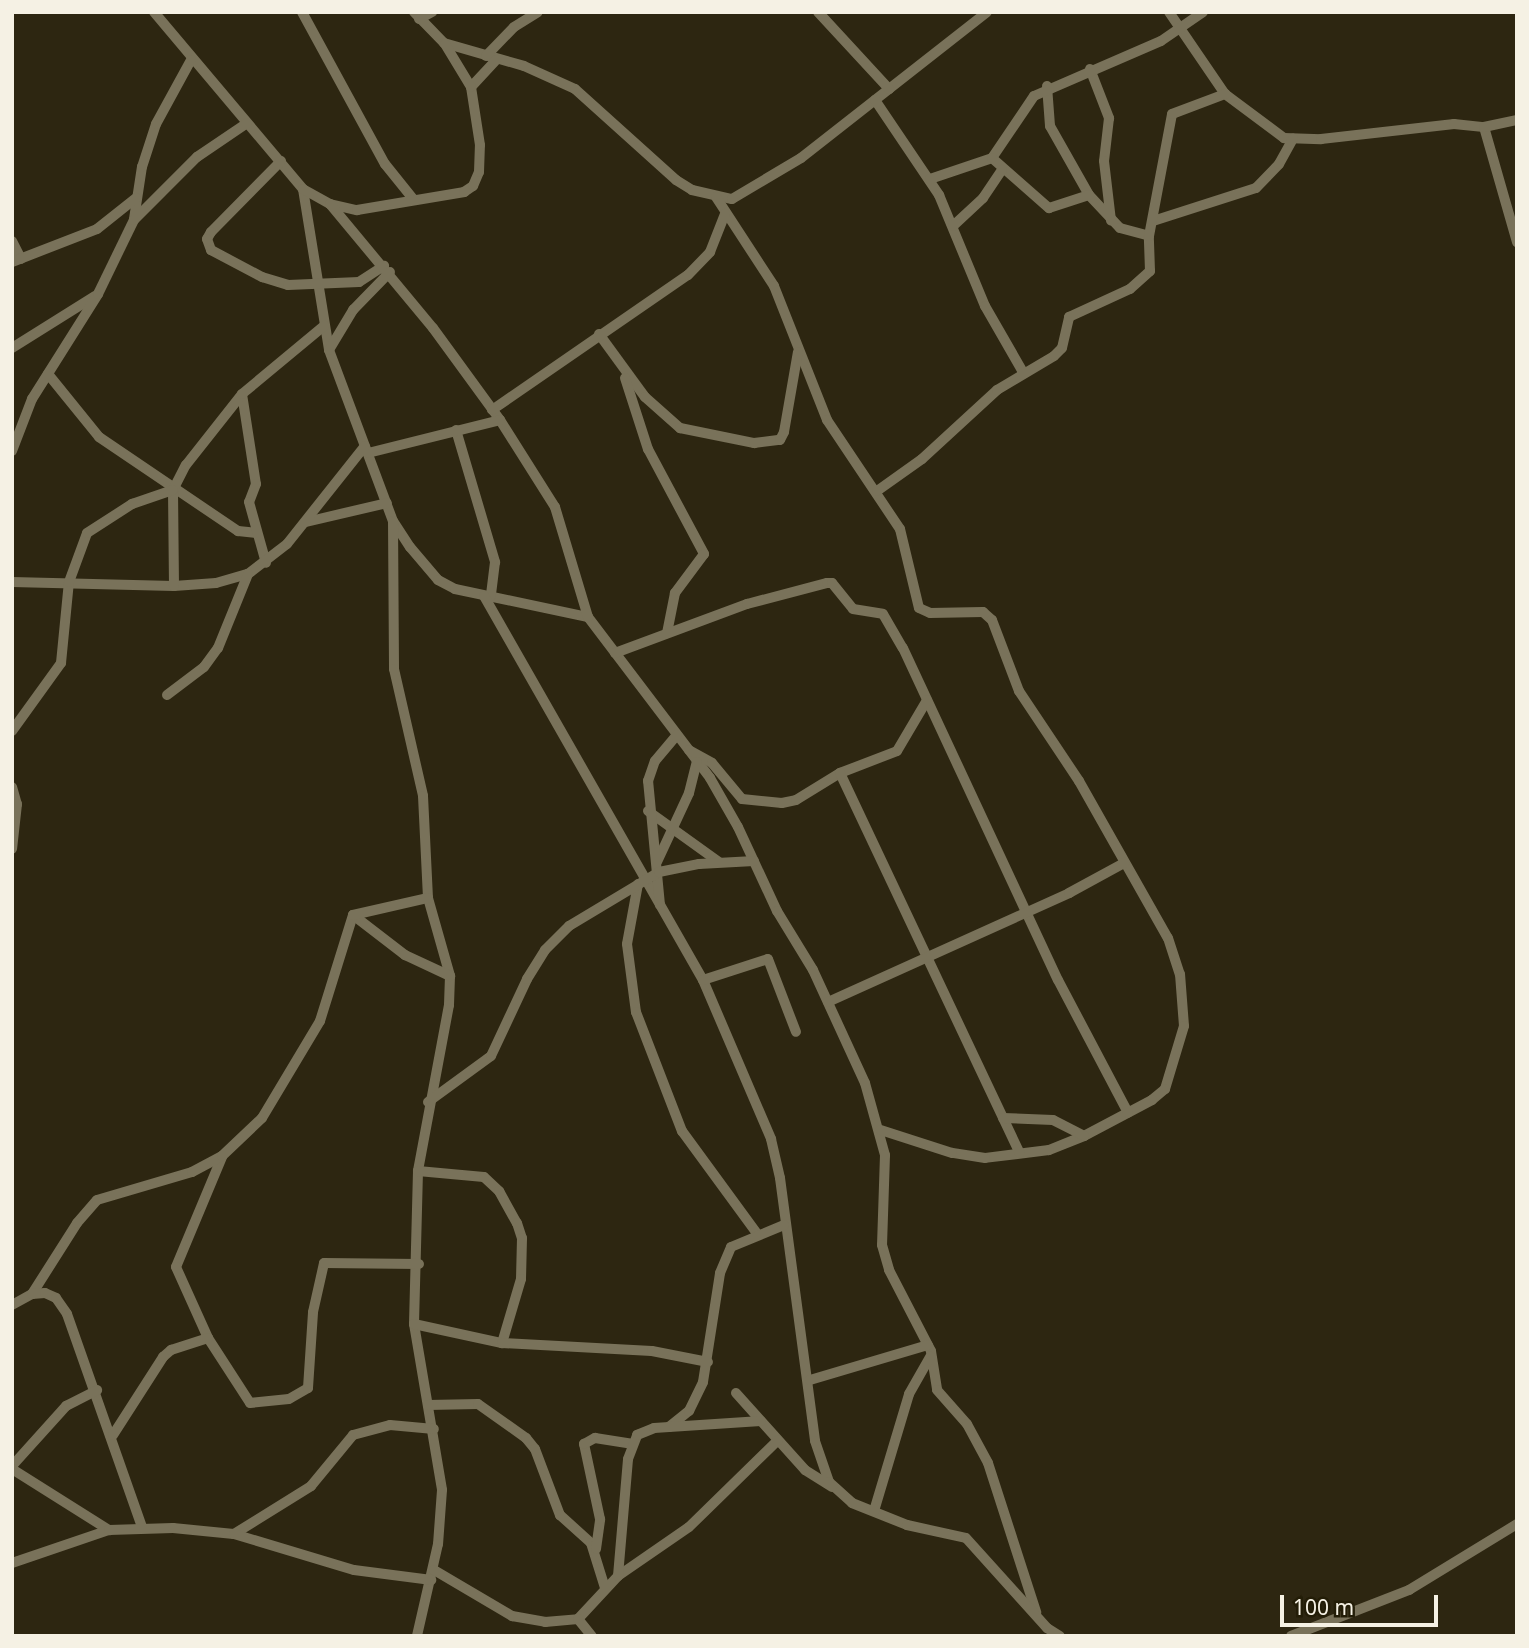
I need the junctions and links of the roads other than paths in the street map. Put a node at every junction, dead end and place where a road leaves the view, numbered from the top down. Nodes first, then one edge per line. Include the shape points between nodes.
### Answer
1 (154, 12) edge
2 (302, 12) edge
3 (432, 12) edge
4 (538, 12) edge
5 (818, 12) edge
6 (988, 12) edge
7 (1169, 12) edge
8 (1203, 12) edge
9 (417, 16) edge
10 (1181, 28) junction
11 (444, 43) junction
12 (491, 58) junction
13 (191, 60) junction
14 (1090, 69) junction
15 (1047, 86) junction
16 (471, 87) junction
17 (889, 89) junction
18 (1225, 94) junction
19 (875, 100) junction
20 (1517, 120) edge
21 (247, 123) junction
22 (1484, 127) junction
23 (1293, 139) junction
24 (992, 158) junction
25 (281, 161) junction
26 (1002, 170) junction
27 (930, 179) junction
28 (303, 189) junction
29 (1089, 195) junction
30 (716, 197) junction
31 (136, 198) junction
32 (414, 200) junction
33 (330, 204) junction
34 (725, 214) junction
35 (134, 220) junction
36 (1111, 221) junction
37 (1153, 221) junction
38 (953, 226) junction
39 (1149, 236) junction
40 (12, 241) edge
41 (1517, 242) edge
42 (16, 261) edge
43 (387, 269) junction
44 (316, 286) junction
45 (98, 294) junction
46 (324, 326) junction
47 (599, 334) junction
48 (12, 348) edge
49 (798, 348) junction
50 (329, 350) junction
51 (623, 371) junction
52 (1023, 372) junction
53 (48, 374) junction
54 (242, 394) junction
55 (492, 410) junction
56 (500, 420) junction
57 (456, 430) junction
58 (367, 449) junction
59 (12, 451) edge
60 (174, 489) junction
61 (877, 491) junction
62 (387, 503) junction
63 (393, 521) junction
64 (305, 522) junction
65 (257, 533) junction
66 (266, 563) junction
67 (248, 574) junction
68 (12, 582) edge
69 (69, 582) junction
70 (174, 586) junction
71 (487, 596) junction
72 (588, 617) junction
73 (667, 633) junction
74 (615, 653) junction
75 (167, 695) dead end
76 (927, 700) junction
77 (12, 731) edge
78 (677, 735) junction
79 (688, 750) junction
80 (697, 762) junction
81 (839, 773) junction
82 (12, 788) edge
83 (649, 811) junction
84 (674, 830) junction
85 (12, 849) edge
86 (754, 861) junction
87 (719, 862) junction
88 (1124, 863) junction
89 (658, 867) junction
90 (641, 882) junction
91 (428, 898) junction
92 (660, 905) junction
93 (1026, 910) junction
94 (353, 915) junction
95 (925, 959) junction
96 (450, 976) junction
97 (703, 980) junction
98 (828, 1002) junction
99 (796, 1032) dead end
100 (428, 1102) junction
101 (1128, 1113) junction
102 (1003, 1118) junction
103 (881, 1130) junction
104 (1084, 1136) junction
105 (1020, 1153) junction
106 (222, 1156) junction
107 (418, 1171) junction
108 (784, 1225) junction
109 (758, 1235) junction
110 (419, 1265) junction
111 (33, 1294) junction
112 (12, 1305) edge
113 (414, 1324) junction
114 (208, 1338) junction
115 (502, 1343) junction
116 (928, 1346) junction
117 (930, 1357) junction
118 (708, 1362) junction
119 (810, 1380) junction
120 (97, 1390) junction
121 (736, 1393) dead end
122 (428, 1405) junction
123 (761, 1422) junction
124 (669, 1427) junction
125 (434, 1429) junction
126 (113, 1435) junction
127 (778, 1440) junction
128 (632, 1444) junction
129 (12, 1467) edge
130 (836, 1488) junction
131 (874, 1511) junction
132 (1517, 1524) edge
133 (142, 1527) junction
134 (109, 1530) junction
135 (234, 1534) junction
136 (595, 1553) junction
137 (12, 1563) edge
138 (432, 1575) junction
139 (618, 1576) junction
140 (605, 1588) junction
141 (1036, 1612) junction
142 (578, 1619) junction
143 (1047, 1632) edge
144 (417, 1636) edge
145 (592, 1636) edge
146 (1060, 1636) edge
147 (1291, 1636) edge

1 - 13 street
2 - 32 street via 385,164
3 - 9 street
4 - 12 street via 514,26
5 - 17 street
6 - 17 street
7 - 10 street
8 - 10 street
9 - 11 street
10 - 14 street via 1161,41
10 - 18 street
11 - 12 street
11 - 16 street
12 - 16 street
12 - 30 street via 552,76 575,89 676,180
13 - 21 street
13 - 31 street via 156,124
14 - 15 street
14 - 36 street via 1108,118 1104,161
15 - 24 street via 1028,101
15 - 29 street via 1049,126
16 - 32 street via 480,145 477,179 464,192
17 - 19 street
18 - 23 street via 1278,134
18 - 37 street via 1172,114
19 - 27 street
19 - 30 street via 802,158 744,195
20 - 22 street
21 - 25 street
21 - 35 street via 197,157
22 - 23 street via 1454,124
22 - 41 street
23 - 37 street via 1279,164 1256,188
24 - 26 street
24 - 27 street
25 - 28 street
25 - 44 street via 211,232 207,244 262,277
26 - 29 street via 1049,208
26 - 38 street via 983,198
27 - 38 street
28 - 33 street
28 - 44 street
29 - 36 street
30 - 34 street
31 - 35 street
31 - 42 street via 97,229
32 - 33 street via 366,209
33 - 43 street via 363,248
34 - 47 street via 710,252 688,275
34 - 49 street via 774,286
35 - 45 street
36 - 39 street via 1131,233
37 - 39 street
38 - 52 street via 985,306
39 - 52 street via 1150,271 1140,282 1074,313 1065,324 1062,348
40 - 42 street
43 - 44 street via 359,282
43 - 50 street via 353,310
43 - 55 street
44 - 46 street
45 - 48 street
45 - 53 street
46 - 50 street
46 - 54 street
47 - 51 street
47 - 55 street
49 - 51 street via 784,432 770,443 680,428
49 - 61 street via 827,420
50 - 58 street
51 - 73 street via 648,449 704,554 675,593
52 - 61 street
53 - 59 street via 20,424
53 - 60 street via 99,437
54 - 60 street via 198,447
54 - 65 street via 256,478 249,502
55 - 56 street
56 - 57 street
56 - 72 street via 562,522
57 - 58 street
57 - 71 street via 495,562
58 - 62 street
58 - 64 street
60 - 65 street via 238,531
60 - 69 street via 96,523 80,543
60 - 70 street
61 - 88 street via 907,548 919,608 930,613 983,612 992,620 1019,691 1079,781
62 - 63 street
62 - 64 street
63 - 71 street via 438,580
63 - 91 street via 394,669 423,796
64 - 66 street
65 - 66 street
66 - 67 street
67 - 70 street via 216,583
67 - 75 street via 218,648 204,667
68 - 69 street
69 - 70 street
69 - 77 street via 61,663
71 - 72 street
71 - 90 street
72 - 74 street
73 - 74 street
73 - 76 street via 747,604 832,583 847,605 883,614 890,622
74 - 78 street
76 - 81 street via 897,751
76 - 93 street
78 - 79 street
78 - 83 street via 650,770
79 - 80 street
79 - 81 street via 712,764 750,802 796,800
80 - 84 street
80 - 86 street
81 - 95 street
82 - 85 street via 17,804
83 - 84 street
83 - 89 street
84 - 87 street
84 - 89 street
86 - 87 street
86 - 98 street
87 - 89 street
88 - 93 street
88 - 101 street via 1175,955 1184,1018 1165,1088
89 - 90 street
89 - 92 street
90 - 92 street
90 - 100 street via 579,918 545,950 491,1056
90 - 109 street via 627,944 636,1012 682,1131
91 - 94 street
91 - 96 street
92 - 97 street
93 - 95 street
93 - 101 street
94 - 96 street via 405,954
94 - 106 street via 331,995 307,1047 262,1118
95 - 98 street
95 - 102 street
96 - 100 street via 449,1006
97 - 99 street via 768,959
97 - 108 street via 771,1139
98 - 103 street
100 - 107 street
101 - 104 street
102 - 104 street via 1053,1120
102 - 105 street
103 - 105 street via 967,1157
103 - 116 street via 885,1154 882,1245 899,1294
104 - 105 street via 1049,1150
106 - 111 street via 192,1172 97,1200 77,1223
106 - 114 street via 176,1267
107 - 110 street
107 - 115 street via 484,1177 494,1184 517,1223 522,1238 521,1279
108 - 109 street
108 - 119 street
109 - 118 street via 731,1247 725,1258
110 - 113 street
110 - 114 street via 324,1263 313,1312 310,1380 302,1394 289,1399 250,1403
111 - 112 street
111 - 120 street via 56,1298 67,1314
113 - 115 street
113 - 122 street
114 - 126 street via 163,1357
115 - 118 street via 652,1352
116 - 117 street
116 - 119 street
117 - 131 street via 909,1394
117 - 141 street via 937,1390 967,1424 988,1463
118 - 124 street via 696,1401
119 - 130 street via 820,1463
120 - 126 street
120 - 129 street via 66,1406
121 - 123 street
122 - 125 street
122 - 136 street via 478,1404 520,1432 535,1448 560,1516 587,1536
123 - 124 street
123 - 127 street
124 - 128 street via 644,1429
125 - 135 street via 390,1426 353,1434 311,1486
125 - 138 street via 442,1504
126 - 133 street
127 - 130 street via 805,1470
127 - 139 street via 689,1527
128 - 136 street via 595,1438 584,1444 600,1519
128 - 139 street
129 - 134 street
130 - 131 street via 852,1503
131 - 141 street via 907,1525 966,1538
132 - 147 street via 1409,1590
133 - 134 street
133 - 135 street
134 - 137 street
135 - 138 street via 328,1564
136 - 140 street
138 - 142 street via 512,1616 545,1622
138 - 144 street
139 - 140 street
140 - 142 street
141 - 143 street
142 - 145 street
143 - 146 street

